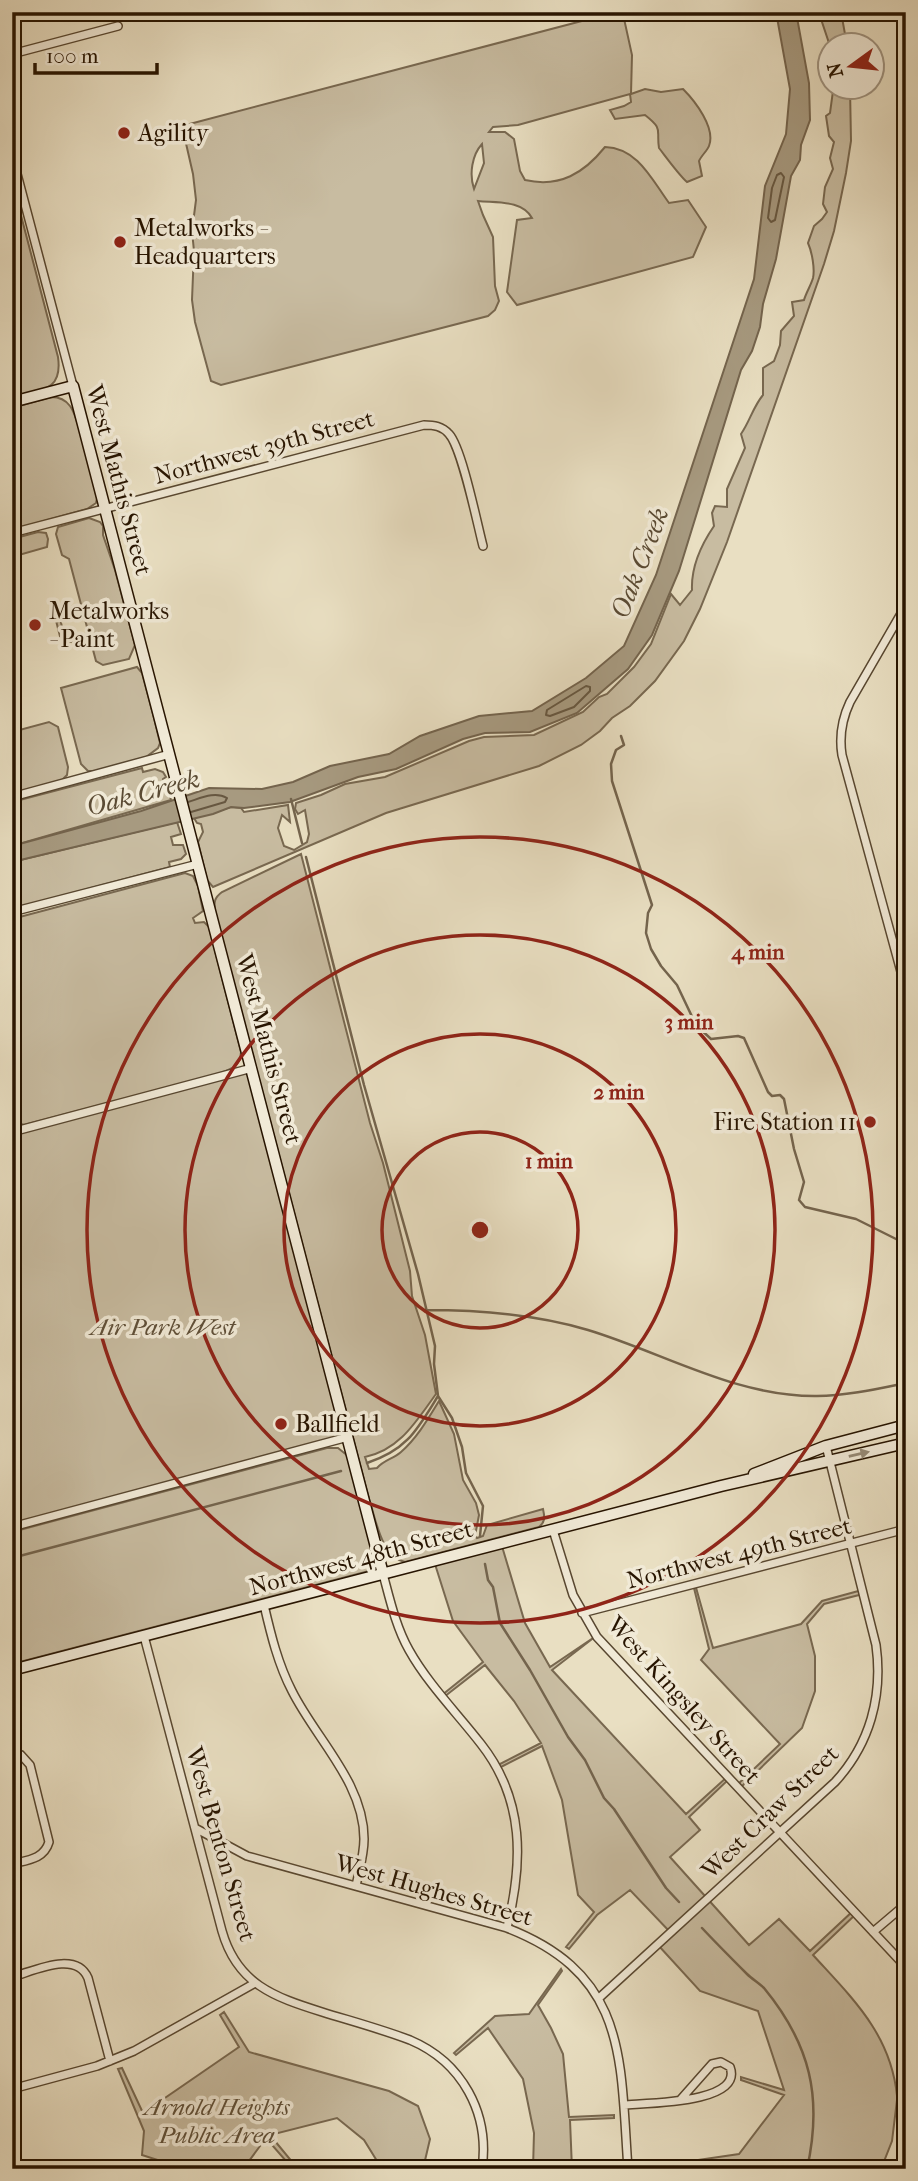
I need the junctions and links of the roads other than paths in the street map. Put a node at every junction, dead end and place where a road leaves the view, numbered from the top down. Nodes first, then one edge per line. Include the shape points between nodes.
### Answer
1 (117, 26) dead end
2 (12, 54) edge
3 (12, 155) edge
4 (73, 386) junction
5 (12, 402) edge
6 (105, 509) junction
7 (12, 533) edge
8 (483, 546) dead end
9 (906, 605) edge
10 (170, 754) junction
11 (12, 797) edge
12 (198, 864) junction
13 (12, 912) edge
14 (906, 990) edge
15 (252, 1068) junction
16 (12, 1132) edge
17 (906, 1425) edge
18 (348, 1437) junction
19 (906, 1443) edge
20 (826, 1446) junction
21 (829, 1461) junction
22 (721, 1486) junction
23 (12, 1527) edge
24 (906, 1529) edge
25 (553, 1530) junction
26 (850, 1544) junction
27 (383, 1574) junction
28 (264, 1605) junction
29 (582, 1613) junction
30 (144, 1636) junction
31 (12, 1670) edge
32 (15, 1753) edge
33 (195, 1828) junction
34 (780, 1833) junction
35 (12, 1864) edge
36 (356, 1886) junction
37 (906, 1904) edge
38 (507, 1928) junction
39 (873, 1932) junction
40 (906, 1967) edge
41 (12, 1977) edge
42 (255, 1983) junction
43 (599, 1998) junction
44 (110, 2061) junction
45 (12, 2089) edge
46 (681, 2099) junction
47 (624, 2105) junction
48 (482, 2169) edge
49 (628, 2169) edge

1 - 2 street
3 - 4 street, West Mathis Street
4 - 5 street
4 - 6 street, West Mathis Street
6 - 7 street, Northwest 39th Street
6 - 8 street, Northwest 39th Street via 435,425 456,445
6 - 10 street, West Mathis Street
9 - 14 street via 850,702 840,735
10 - 11 street
10 - 12 street, West Mathis Street
12 - 13 street
12 - 15 street, West Mathis Street
15 - 16 street
15 - 18 street, West Mathis Street
17 - 20 street, Northwest 48th Street
18 - 23 street
18 - 27 street, West Mathis Street
21 -> 19 street, Northwest 48th Street
20 - 21 street, West Craw Street
20 - 22 street, Northwest 48th Street
21 - 22 street, Northwest 48th Street
21 - 26 street, West Craw Street
22 - 25 street, Northwest 48th Street
24 - 26 street, Northwest 49th Street
25 - 27 street, Northwest 48th Street
25 - 29 street, West Kingsley Street via 565,1576
26 - 29 street, Northwest 49th Street
26 - 34 street, West Craw Street via 878,1661 874,1713 862,1745 842,1775
27 - 28 street, Northwest 48th Street
27 - 38 street, West Mathis Street via 410,1652 488,1754 510,1801 519,1860
28 - 30 street, Northwest 48th Street
28 - 36 street via 289,1683 360,1807 364,1841
29 - 34 street, West Kingsley Street via 622,1665
30 - 31 street, Northwest 48th Street
30 - 33 street, West Benton Street
32 - 35 street via 30,1765 49,1843 39,1856
33 - 36 street, West Hughes Street via 247,1856
33 - 42 street, West Benton Street via 223,1937 235,1962
34 - 39 street, West Kingsley Street
34 - 43 street, West Craw Street
36 - 38 street, West Hughes Street
37 - 39 street
38 - 43 street, West Hughes Street via 562,1957
39 - 40 street, West Kingsley Street
41 - 44 street via 63,1964 83,1969
42 - 44 street via 151,2043
42 - 48 street, West Benton Street via 281,1999 410,2040 444,2061 465,2085 478,2111
43 - 47 street, West Hughes Street via 618,2048
44 - 45 street
46 - 46 street via 712,2064 730,2067 732,2077 722,2088 707,2096
46 - 47 street
47 - 49 street, West Hughes Street

